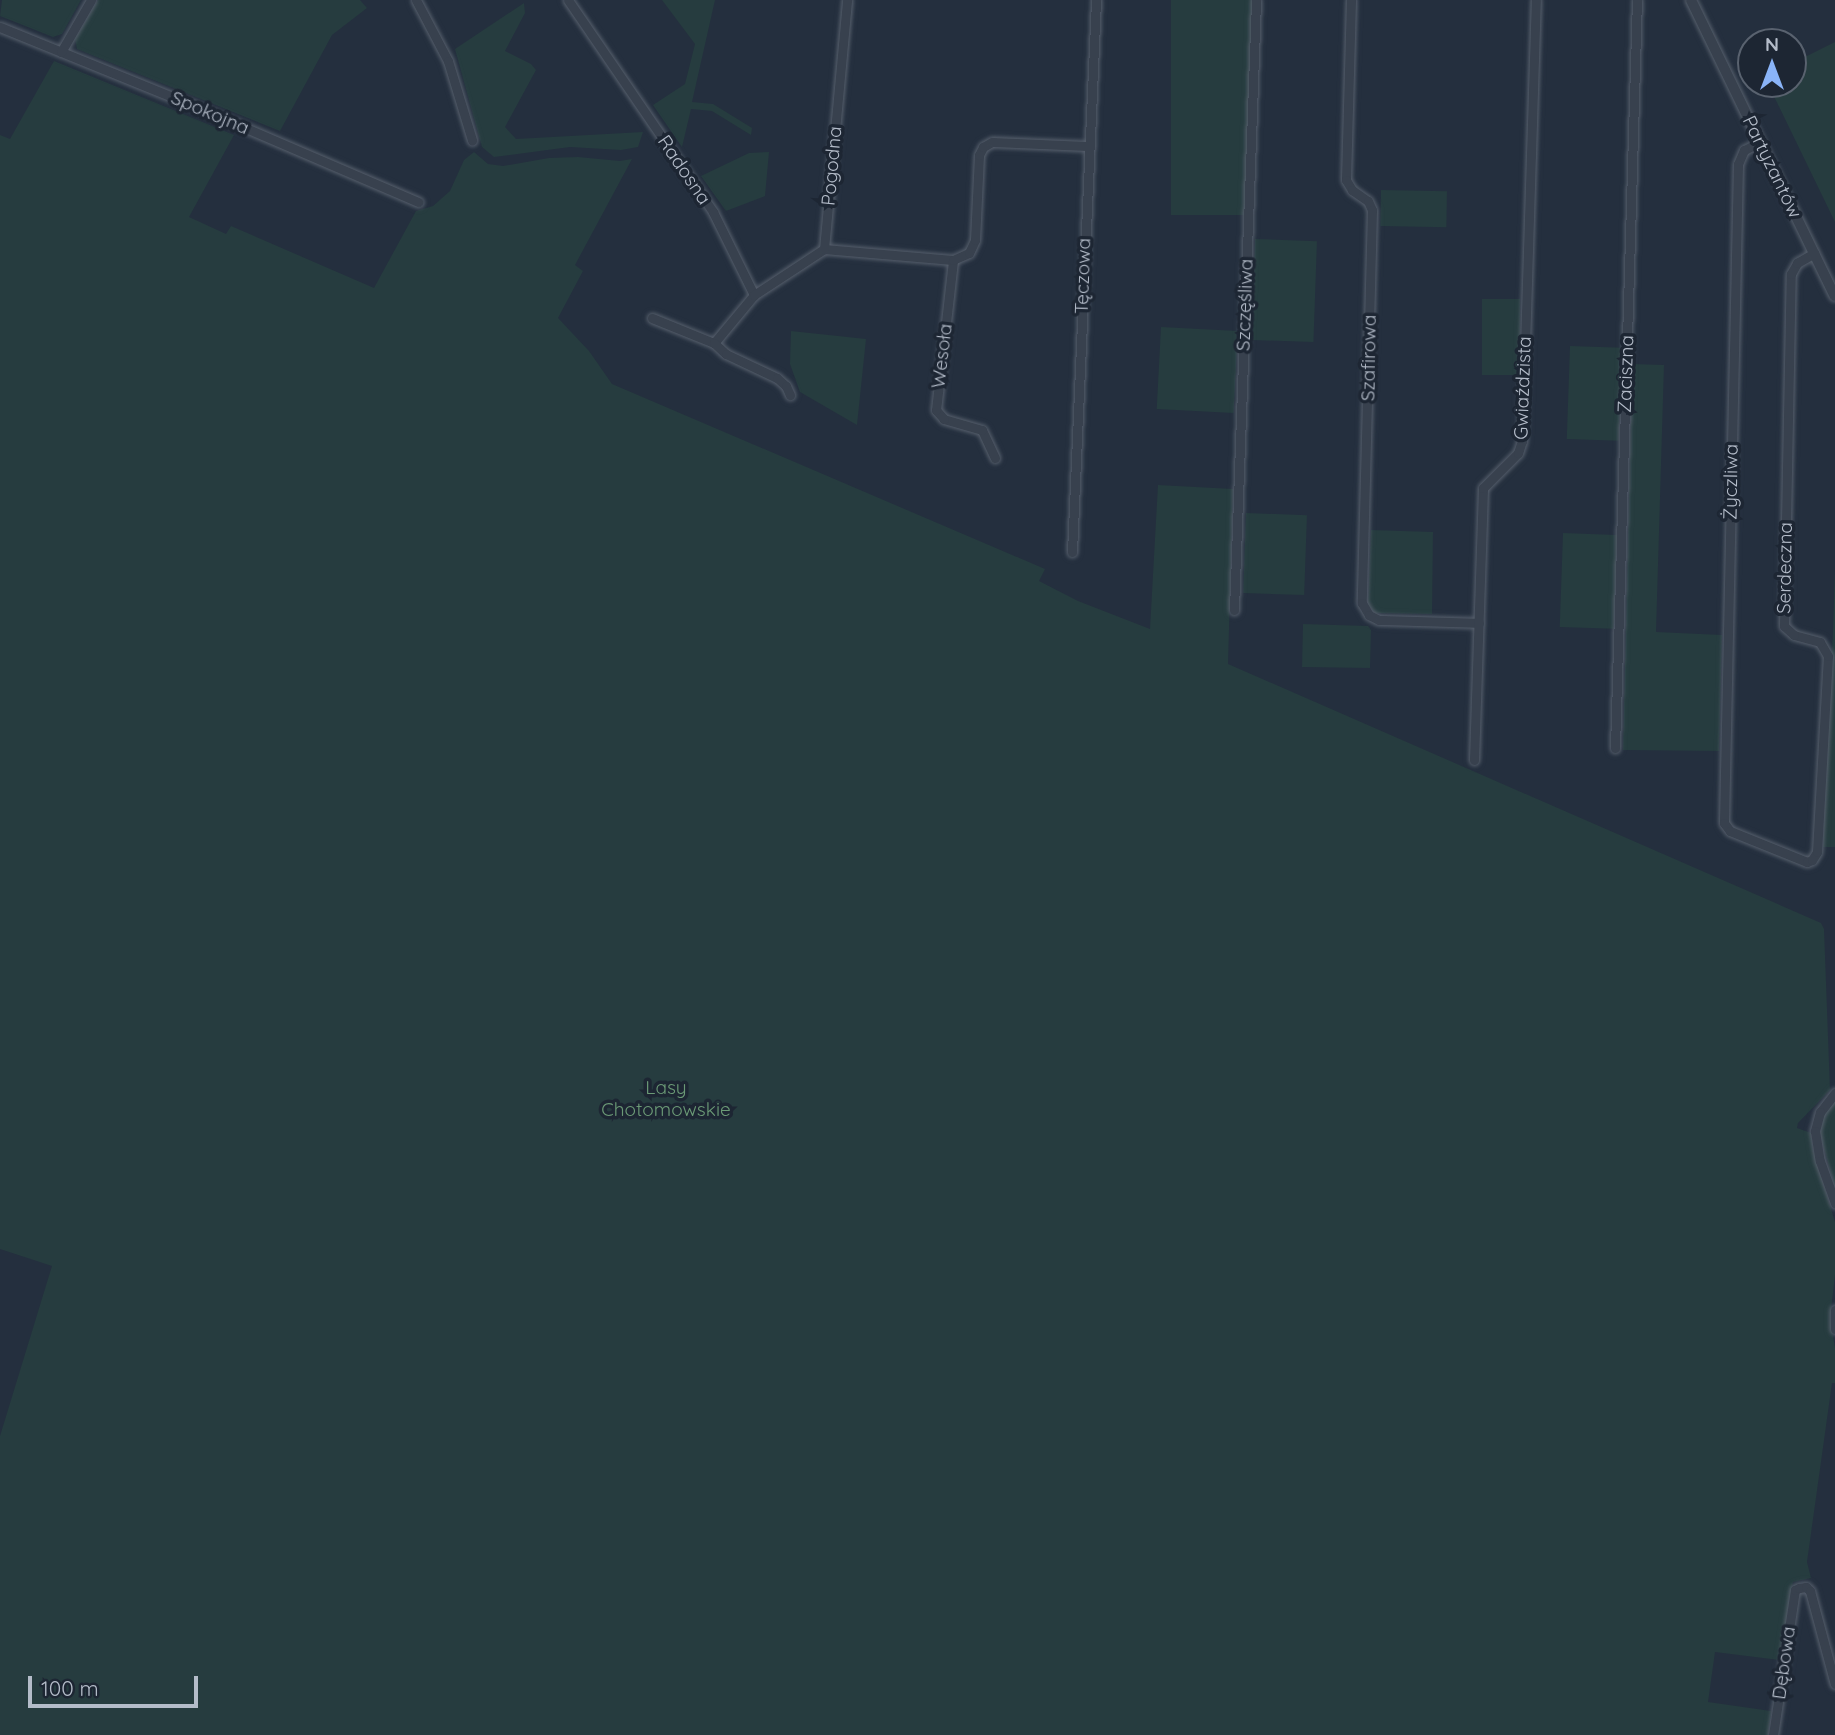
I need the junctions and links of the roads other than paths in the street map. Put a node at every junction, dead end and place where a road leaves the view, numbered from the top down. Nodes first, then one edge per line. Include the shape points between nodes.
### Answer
1 (91, 0) edge
2 (416, 0) edge
3 (568, 0) edge
4 (847, 0) edge
5 (1096, 0) edge
6 (1256, 0) edge
7 (1351, 0) edge
8 (1536, 0) edge
9 (1637, 0) edge
10 (1691, 0) edge
11 (0, 27) edge
12 (61, 52) junction
13 (472, 140) dead end
14 (1760, 142) junction
15 (1088, 146) junction
16 (418, 202) dead end
17 (824, 249) junction
18 (1814, 253) junction
19 (953, 260) junction
20 (754, 295) junction
21 (1835, 296) edge
22 (652, 318) dead end
23 (714, 343) junction
24 (790, 395) dead end
25 (995, 458) dead end
26 (1072, 552) dead end
27 (1234, 610) dead end
28 (1479, 623) junction
29 (1615, 748) dead end
30 (1474, 760) dead end
31 (1730, 831) joint
32 (1835, 1093) edge
33 (1835, 1203) edge
34 (1835, 1310) edge
35 (1834, 1326) edge
36 (1835, 1684) edge
37 (1773, 1735) edge

1 - 12 street
2 - 13 street via 448,61
3 - 20 street, Radosna via 713,212
4 - 17 street, Pogodna
5 - 15 street, Tęczowa
6 - 27 street, Szczęśliwa
7 - 28 street, Szafirowa via 1346,174 1352,191 1368,201 1372,210 1362,603 1369,615 1379,620
8 - 28 street, Gwiaździsta via 1522,441 1518,453 1483,488
9 - 29 street, Zaciszna
10 - 14 street, Partyzantów
11 - 12 street, Spokojna
12 - 16 street, Spokojna
14 - 18 street, Partyzantów
14 - 31 street, Życzliwa via 1744,150 1738,164 1724,821
15 - 19 street via 986,144 979,155 975,240 969,253
15 - 26 street, Tęczowa
17 - 19 street
17 - 20 street
18 - 21 street, Partyzantów
18 - 31 street, Serdeczna via 1791,272 1784,626 1790,634 1820,642 1828,656 1817,852 1812,860 1803,862
19 - 25 street, Wesoła via 936,410 944,419 982,430
20 - 23 street
22 - 23 street
23 - 24 street via 726,354 777,378
28 - 30 street, Gwiaździsta
32 - 33 street via 1820,1112 1815,1131
34 - 35 street
36 - 37 street, Dębowa via 1810,1589 1795,1590

